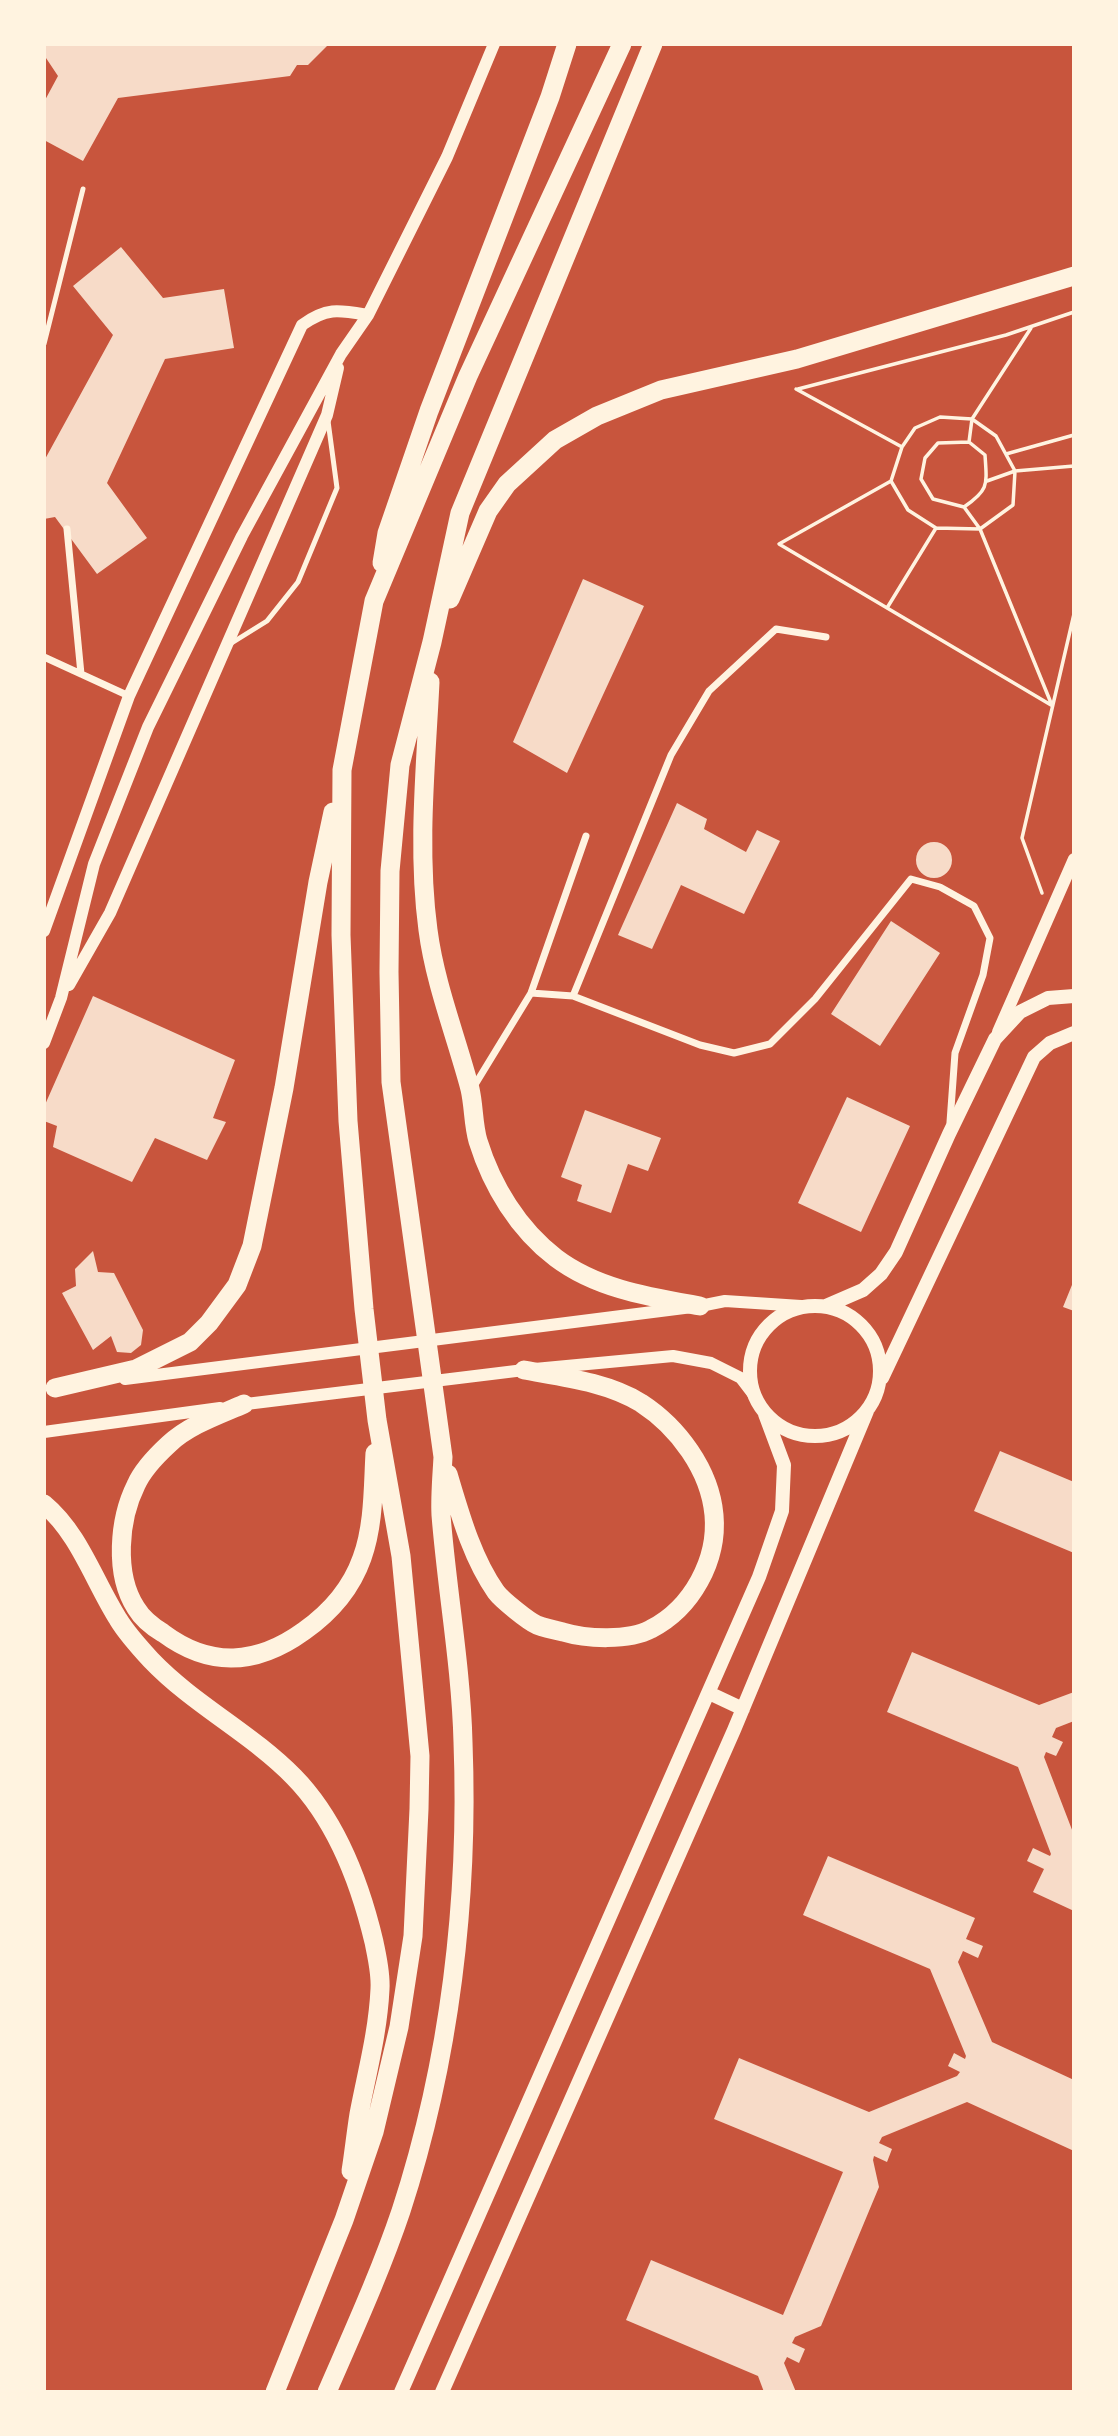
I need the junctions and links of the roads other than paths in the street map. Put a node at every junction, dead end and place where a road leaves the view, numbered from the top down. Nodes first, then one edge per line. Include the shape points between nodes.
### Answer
1 (494, 44) edge
2 (567, 44) edge
3 (608, 44) edge
4 (622, 44) edge
5 (652, 46) edge
6 (577, 141) junction
7 (83, 189) dead end
8 (1074, 276) edge
9 (368, 315) junction
10 (44, 344) edge
11 (341, 354) junction
12 (327, 415) junction
13 (67, 528) dead end
14 (374, 601) junction
15 (826, 637) dead end
16 (432, 642) junction
17 (224, 648) junction
18 (45, 659) edge
19 (81, 674) junction
20 (128, 696) junction
21 (342, 770) junction
22 (586, 836) dead end
23 (1074, 859) edge
24 (44, 931) edge
25 (531, 993) junction
26 (573, 996) junction
27 (1074, 996) edge
28 (61, 998) junction
29 (1074, 1033) edge
30 (995, 1039) junction
31 (44, 1042) edge
32 (471, 1091) junction
33 (949, 1134) junction
34 (700, 1306) junction
35 (801, 1306) junction
36 (826, 1306) junction
37 (524, 1370) junction
38 (880, 1382) junction
39 (49, 1389) edge
40 (754, 1395) junction
41 (244, 1404) junction
42 (867, 1411) junction
43 (765, 1414) junction
44 (377, 1420) junction
45 (44, 1432) edge
46 (443, 1457) junction
47 (44, 1504) edge
48 (709, 1693) junction
49 (743, 1709) junction
50 (344, 2220) junction
51 (275, 2392) edge
52 (327, 2392) edge
53 (401, 2392) edge
54 (442, 2392) edge

1 - 9 street via 447,157
2 - 14 highway via 551,97 429,411 387,533
3 - 6 highway
4 - 6 highway
5 - 16 highway via 460,513
6 - 14 highway via 468,376
7 - 10 lane
8 - 16 highway via 797,359 661,390 555,440 508,484 488,511
9 - 11 street
9 - 20 street via 335,310 318,313 302,325
11 - 12 street
11 - 28 street via 242,536 149,727 94,864
12 - 17 street
12 - 17 lane via 337,488 298,582 267,621
13 - 19 street
14 - 21 highway
15 - 26 street via 776,629 709,691 671,755
16 - 32 highway via 423,860 428,932
16 - 46 highway via 400,765 390,871 388,972 391,1082
17 - 28 street via 110,913
18 - 19 street
19 - 20 street
20 - 24 street
21 - 39 highway via 252,1247 237,1285 190,1342 136,1369
21 - 44 highway via 341,935 348,1121
22 - 25 street
23 - 30 street
25 - 26 street
25 - 32 street
26 - 33 street via 700,1045 734,1053 771,1044 815,999 911,879 940,887 974,906 990,938 983,975 955,1053
27 - 30 main road via 1048,998 1020,1012
28 - 31 street
29 - 38 main road via 1050,1043 1034,1057
30 - 33 main road
32 - 34 highway via 478,1140 504,1203 528,1232 557,1259 600,1283
33 - 36 main road via 896,1252 881,1275 863,1290
34 - 35 street via 725,1301
34 - 39 street
35 - 36 main road
35 - 40 main road via 780,1315 757,1340 749,1373
36 - 38 main road via 850,1315 869,1333 879,1356
37 - 40 street via 673,1356 711,1363 741,1378
37 - 41 street
37 - 46 highway via 623,1393 672,1430 692,1453 708,1486 714,1515 712,1548 700,1583 681,1608 650,1630 614,1637 576,1636 535,1624 498,1594 480,1564
38 - 42 main road
40 - 43 main road
41 - 44 highway via 189,1430 151,1462 136,1484 122,1536 122,1563 136,1608 176,1644 202,1656 223,1659 244,1658 295,1638 328,1612 352,1582 369,1532
41 - 45 street
42 - 43 main road via 845,1429 817,1436 789,1431
42 - 49 main road
43 - 48 main road via 784,1465 782,1511 760,1577
44 - 50 highway via 401,1556 420,1756 419,1808 413,1936 399,2027 374,2132
46 - 52 highway via 441,1513 463,1741 464,1831 456,1948 426,2126 384,2256
47 - 50 highway via 78,1548 134,1641 188,1695 295,1778 338,1838 366,1909 381,1985
48 - 49 main road
48 - 53 main road
49 - 54 main road
50 - 51 highway

